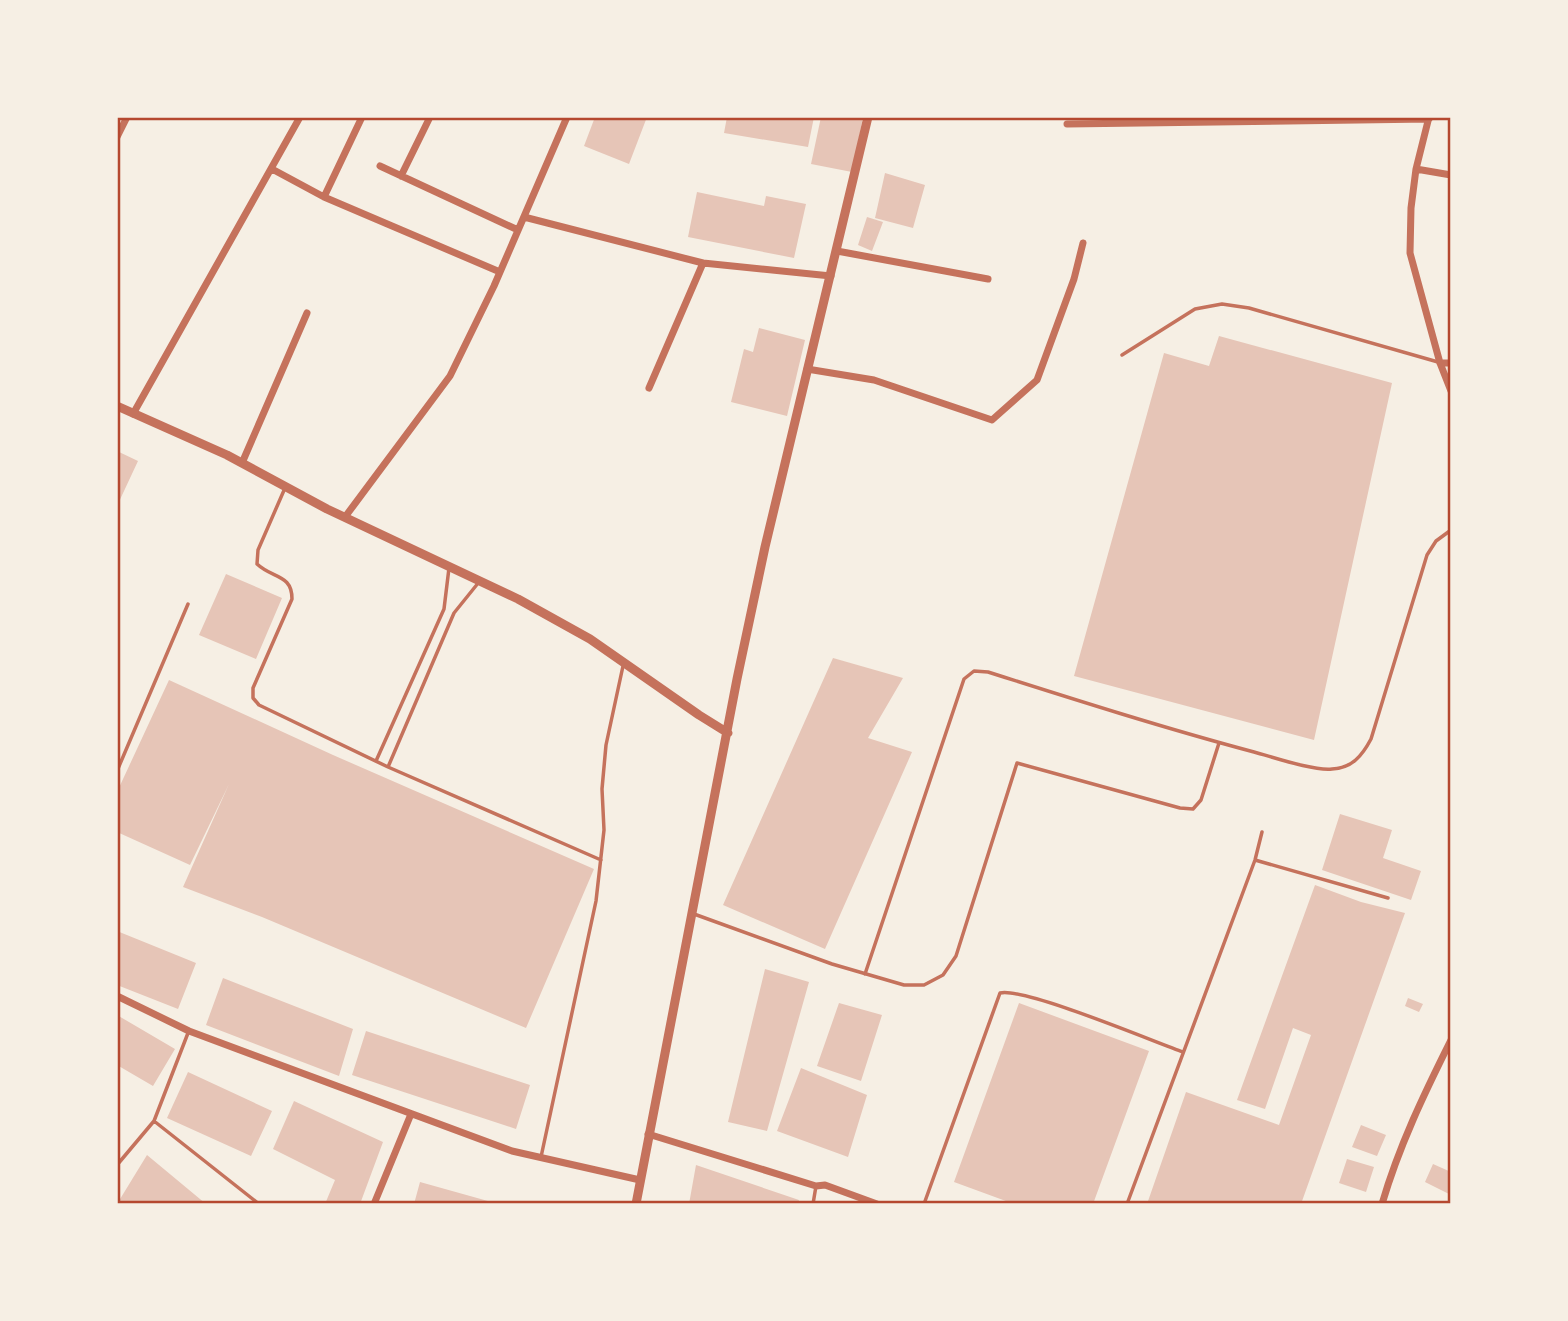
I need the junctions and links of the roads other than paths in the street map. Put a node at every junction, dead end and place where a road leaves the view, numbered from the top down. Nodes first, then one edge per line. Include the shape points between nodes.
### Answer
1 (127, 117) edge
2 (300, 117) edge
3 (362, 117) edge
4 (430, 117) edge
5 (567, 117) edge
6 (868, 117) edge
7 (1429, 118) edge
8 (1068, 124) dead end
9 (117, 137) edge
10 (380, 166) dead end
11 (272, 169) junction
12 (1416, 169) junction
13 (1451, 175) edge
14 (401, 176) junction
15 (324, 197) junction
16 (524, 217) junction
17 (518, 230) junction
18 (1083, 243) dead end
19 (837, 251) junction
20 (703, 263) junction
21 (500, 272) junction
22 (831, 276) junction
23 (988, 279) dead end
24 (307, 313) dead end
25 (1122, 355) dead end
26 (1440, 363) junction
27 (1451, 363) edge
28 (807, 369) junction
29 (649, 388) dead end
30 (1451, 391) edge
31 (117, 407) edge
32 (133, 414) junction
33 (242, 463) junction
34 (286, 487) junction
35 (345, 517) junction
36 (1451, 530) edge
37 (449, 566) junction
38 (481, 580) junction
39 (188, 604) dead end
40 (624, 664) junction
41 (729, 733) junction
42 (1219, 743) junction
43 (376, 761) junction
44 (388, 767) junction
45 (117, 771) edge
46 (1262, 832) dead end
47 (601, 860) junction
48 (1255, 860) junction
49 (1388, 898) dead end
50 (693, 914) junction
51 (865, 974) junction
52 (117, 996) edge
53 (189, 1031) junction
54 (1451, 1040) edge
55 (1183, 1052) junction
56 (411, 1114) junction
57 (154, 1121) junction
58 (648, 1134) junction
59 (540, 1158) junction
60 (117, 1165) edge
61 (640, 1180) junction
62 (816, 1186) junction
63 (260, 1204) edge
64 (374, 1204) edge
65 (636, 1204) edge
66 (813, 1204) edge
67 (877, 1204) edge
68 (925, 1204) edge
69 (1127, 1204) edge
70 (1382, 1204) edge

1 - 9 street
2 - 11 street
3 - 15 street
4 - 14 street
5 - 16 street
6 - 19 street
7 - 8 street
7 - 12 street
10 - 14 street
11 - 15 street
11 - 32 street
12 - 13 street
12 - 26 street via 1410,253
14 - 17 street
15 - 21 street
16 - 17 street
16 - 20 street
17 - 21 street
18 - 28 street via 1037,380 992,420 874,380
19 - 22 street
19 - 23 street
20 - 22 street
20 - 29 street
21 - 35 street via 450,376
22 - 28 street
24 - 33 street
25 - 26 lane via 1195,309 1222,304
26 - 27 street
26 - 30 street
28 - 41 street via 765,547
31 - 32 street
32 - 33 street
33 - 34 street
34 - 35 street
34 - 43 lane via 258,550 257,564 288,582 292,599 253,688 253,698
35 - 37 street
36 - 42 lane via 1427,555 1362,756 1345,767 1328,770
37 - 38 street
37 - 43 lane via 444,609
38 - 40 street via 590,639
38 - 44 lane via 454,613
39 - 45 lane
40 - 41 street
40 - 47 lane via 607,745
41 - 50 street
42 - 51 lane via 1201,800 1193,809 1017,763 957,956 943,975 924,985 904,985
42 - 51 lane via 974,671 964,679
43 - 44 lane
44 - 47 lane
46 - 48 lane
47 - 59 lane
48 - 49 lane
48 - 55 lane
50 - 51 lane
50 - 58 street
52 - 53 street
53 - 56 street
53 - 57 lane
54 - 70 street via 1419,1104
55 - 68 lane via 1035,998 1000,993
55 - 69 lane
56 - 59 street
56 - 64 street
57 - 60 lane
57 - 63 lane
58 - 61 street
58 - 62 street
59 - 61 street
61 - 65 street
62 - 66 lane
62 - 67 street via 825,1185

